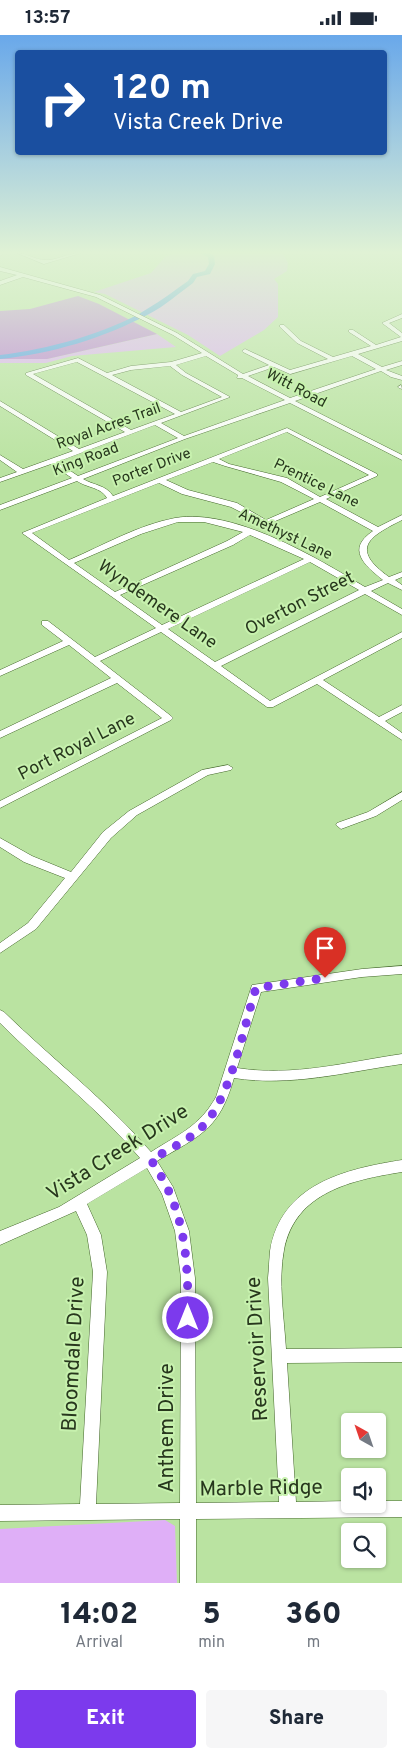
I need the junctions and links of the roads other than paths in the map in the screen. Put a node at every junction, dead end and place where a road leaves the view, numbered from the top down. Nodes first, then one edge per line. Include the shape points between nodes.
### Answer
1 (154, 325) edge
2 (282, 325) dead end
3 (388, 325) edge
4 (351, 331) dead end
5 (176, 336) junction
6 (402, 338) edge
7 (376, 347) junction
8 (245, 351) dead end
9 (355, 353) junction
10 (207, 354) junction
11 (199, 356) junction
12 (332, 359) junction
13 (402, 359) edge
14 (402, 363) edge
15 (171, 364) junction
16 (274, 365) junction
17 (381, 367) junction
18 (107, 375) junction
19 (402, 376) edge
20 (239, 377) junction
21 (284, 399) junction
22 (0, 403) edge
23 (180, 414) junction
24 (156, 423) junction
25 (130, 432) junction
26 (183, 438) junction
27 (78, 451) junction
28 (0, 457) edge
29 (402, 458) edge
30 (213, 459) junction
31 (51, 461) junction
32 (22, 472) junction
33 (78, 478) junction
34 (0, 480) edge
35 (159, 480) junction
36 (111, 499) junction
37 (321, 499) junction
38 (0, 508) edge
39 (402, 517) edge
40 (377, 530) junction
41 (249, 532) junction
42 (26, 533) joint
43 (310, 559) junction
44 (69, 563) junction
45 (402, 574) edge
46 (390, 581) junction
47 (402, 587) edge
48 (364, 591) junction
49 (114, 595) junction
50 (402, 613) edge
51 (45, 623) dead end
52 (162, 629) junction
53 (402, 635) edge
54 (69, 642) junction
55 (94, 661) junction
56 (214, 665) junction
57 (0, 673) edge
58 (117, 679) junction
59 (317, 680) junction
60 (402, 708) edge
61 (379, 721) junction
62 (0, 735) edge
63 (402, 737) edge
64 (228, 767) dead end
65 (402, 795) edge
66 (0, 805) edge
67 (341, 825) dead end
68 (0, 842) edge
69 (73, 877) junction
70 (1, 948) edge
71 (402, 970) edge
72 (0, 1015) edge
73 (402, 1059) edge
74 (231, 1072) junction
75 (151, 1160) junction
76 (402, 1166) edge
77 (79, 1203) junction
78 (0, 1238) edge
79 (402, 1355) edge
80 (280, 1356) junction
81 (402, 1509) edge
82 (288, 1510) junction
83 (188, 1511) junction
84 (88, 1512) junction
85 (0, 1513) edge
86 (188, 1583) edge

1 - 5 street, Witt Road
2 - 12 street via 299,341
3 - 6 street
4 - 7 street
5 - 10 street, Witt Road
5 - 11 street, Witt Road
6 - 7 street
7 - 9 street
8 - 16 street
9 - 12 street
9 - 17 street
10 - 11 street
10 - 20 street, Witt Road
11 - 15 street
11 - 20 street, Witt Road
12 - 16 street via 290,372
13 - 17 street, King Road
14 - 17 street, King Road
15 - 18 street via 131,368
15 - 23 street, Royal Acres Trail via 184,375 227,397
16 - 20 street
17 - 19 street
17 - 21 street, King Road
18 - 23 street
18 - 25 street via 78,360 28,373
20 - 21 street, Witt Road
21 - 26 street, King Road
21 - 29 street, Witt Road
22 - 27 street
23 - 24 street, Royal Acres Trail
24 - 25 street, Royal Acres Trail
24 - 26 street
25 - 27 street, Royal Acres Trail
26 - 33 street, King Road
27 - 31 street, Royal Acres Trail
28 - 32 street
30 - 35 street, Porter Drive
30 - 37 street, Prentice Lane via 278,477
30 - 37 street, Porter Drive via 287,430 375,475
31 - 32 street, Royal Acres Trail
31 - 33 street
32 - 34 street, Royal Acres Trail
33 - 36 street via 88,485 86,488
33 - 38 street, King Road
35 - 36 street, Porter Drive
35 - 37 street via 185,492 234,505 266,523
36 - 42 street, Porter Drive
37 - 40 street, Prentice Lane
39 - 40 street
40 - 46 street via 367,538 362,554 367,564
41 - 43 street, Amethyst Lane
41 - 44 street, Amethyst Lane via 225,523 178,520
41 - 49 street
42 - 44 street, Wyndemere Lane
43 - 48 street, Amethyst Lane
43 - 52 street
44 - 49 street, Wyndemere Lane
45 - 46 street, Overton Street
46 - 47 street
46 - 48 street, Overton Street
48 - 50 street, Amethyst Lane
48 - 56 street, Overton Street
49 - 52 street, Wyndemere Lane
51 - 54 street
52 - 55 street
52 - 56 street, Wyndemere Lane
53 - 59 street
54 - 55 street
54 - 57 street
55 - 58 street
56 - 59 street, Wyndemere Lane via 270,705
58 - 62 street
58 - 66 street, Port Royal Lane via 168,718
59 - 61 street
60 - 61 street
61 - 63 street
64 - 69 street via 204,773 133,813 107,835
65 - 67 street via 372,814
68 - 69 street via 28,859
69 - 70 street via 32,926
71 - 74 street, Vista Creek Drive via 256,988
72 - 75 street, Anthem Drive via 125,1131
73 - 74 street via 281,1078
74 - 75 street, Vista Creek Drive via 222,1098 206,1122
75 - 77 street, Vista Creek Drive
75 - 83 street, Anthem Drive via 176,1207 186,1249
76 - 80 street, Reservoir Drive via 342,1177 310,1196 290,1219 276,1257
77 - 78 street, Vista Creek Drive
77 - 84 street, Bloomdale Drive via 94,1235 100,1272
79 - 80 street
80 - 82 street, Reservoir Drive
81 - 82 street, Marble Ridge
82 - 83 street, Marble Ridge
83 - 84 street, Marble Ridge
83 - 86 street, Anthem Drive
84 - 85 street, Marble Ridge

